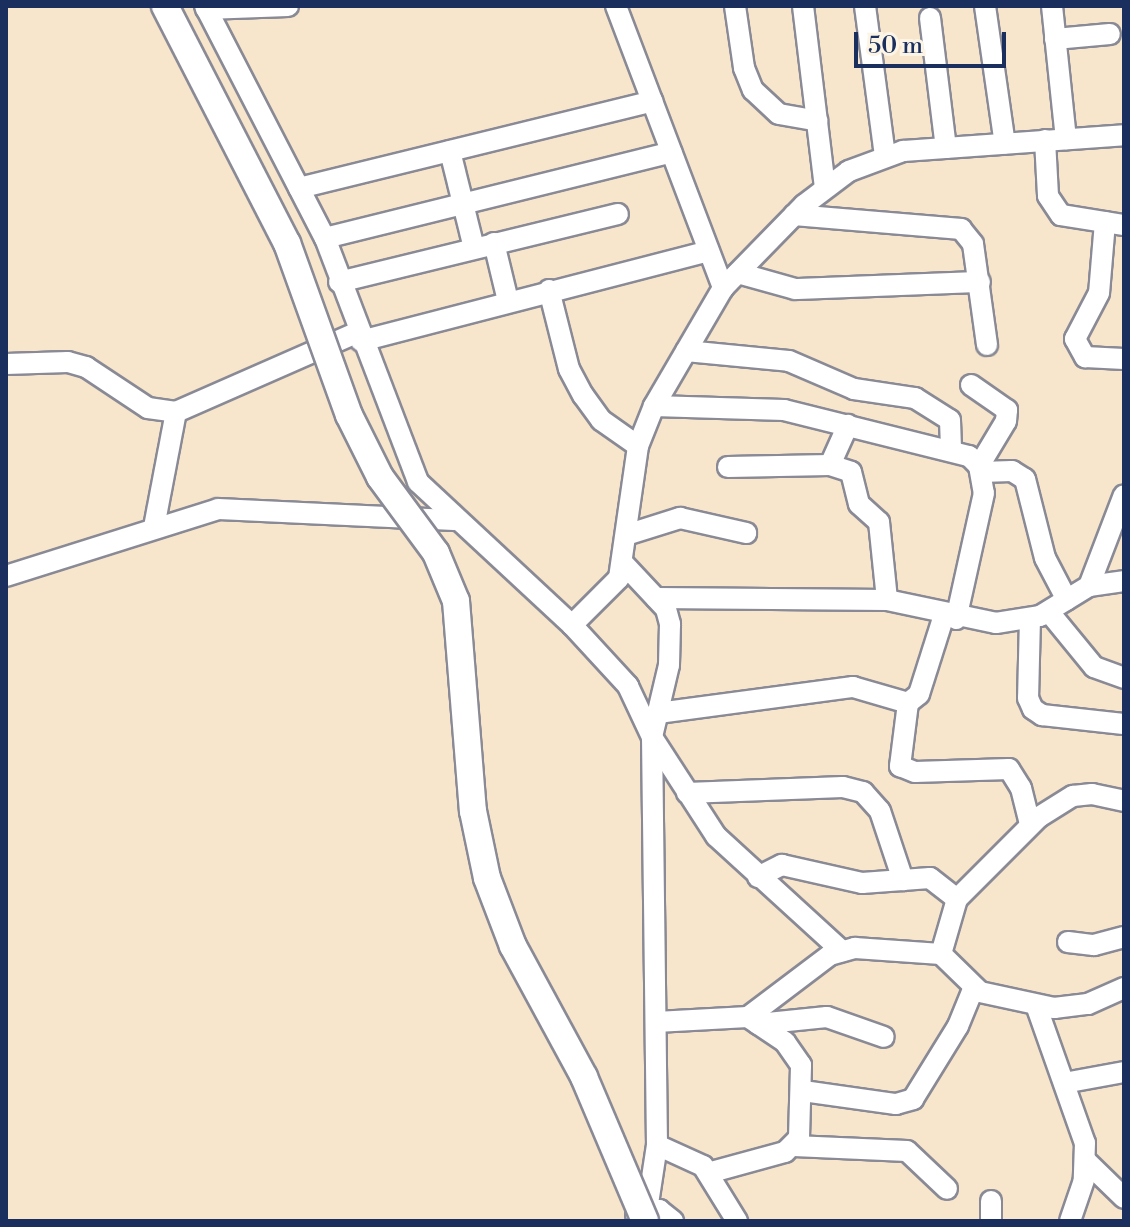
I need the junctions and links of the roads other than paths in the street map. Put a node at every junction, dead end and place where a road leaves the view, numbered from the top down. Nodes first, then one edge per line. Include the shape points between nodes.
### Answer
1 (165, 6) edge
2 (288, 6) edge
3 (616, 6) edge
4 (735, 6) edge
5 (803, 6) edge
6 (865, 6) edge
7 (985, 6) edge
8 (1052, 6) edge
9 (206, 8) edge
10 (930, 18) dead end
11 (1110, 34) dead end
12 (1055, 39) junction
13 (652, 101) junction
14 (817, 121) junction
15 (1124, 135) edge
16 (1066, 139) junction
17 (1045, 140) junction
18 (1005, 144) junction
19 (946, 148) junction
20 (450, 151) junction
21 (672, 152) junction
22 (885, 156) junction
23 (299, 188) junction
24 (825, 188) junction
25 (463, 203) junction
26 (618, 214) dead end
27 (794, 215) junction
28 (1114, 224) edge
29 (325, 238) junction
30 (484, 245) junction
31 (709, 251) junction
32 (738, 273) junction
33 (339, 282) junction
34 (980, 282) junction
35 (723, 288) junction
36 (549, 290) junction
37 (508, 301) junction
38 (360, 336) junction
39 (987, 345) dead end
40 (686, 351) junction
41 (1124, 359) edge
42 (6, 364) edge
43 (971, 385) dead end
44 (654, 406) junction
45 (176, 412) junction
46 (848, 425) junction
47 (638, 446) junction
48 (951, 450) junction
49 (830, 465) junction
50 (728, 467) dead end
51 (980, 469) junction
52 (1124, 495) edge
53 (455, 520) junction
54 (1118, 524) edge
55 (154, 527) junction
56 (746, 533) dead end
57 (626, 535) junction
58 (623, 563) junction
59 (6, 576) edge
60 (1124, 581) edge
61 (1089, 586) junction
62 (656, 598) junction
63 (887, 600) junction
64 (1067, 600) junction
65 (1039, 615) junction
66 (950, 617) junction
67 (572, 625) junction
68 (1124, 678) edge
69 (908, 703) junction
70 (658, 713) junction
71 (1124, 724) edge
72 (652, 737) junction
73 (687, 793) junction
74 (1124, 801) edge
75 (1030, 825) junction
76 (758, 877) junction
77 (903, 880) junction
78 (957, 899) junction
79 (1068, 942) dead end
80 (1123, 943) edge
81 (842, 951) junction
82 (941, 954) junction
83 (974, 987) junction
84 (1124, 988) edge
85 (1036, 1005) junction
86 (753, 1020) junction
87 (656, 1022) junction
88 (884, 1037) dead end
89 (1124, 1072) edge
90 (1064, 1083) junction
91 (803, 1091) junction
92 (657, 1145) junction
93 (794, 1146) junction
94 (1086, 1161) junction
95 (708, 1173) junction
96 (947, 1189) dead end
97 (1124, 1198) edge
98 (641, 1217) edge
99 (673, 1221) edge
100 (737, 1221) edge
101 (1070, 1221) edge

1 - 98 main road, bridge via 287,243 349,415 380,477 436,553 456,601 473,811 487,878 513,946 584,1077
2 - 9 street
3 - 13 street
4 - 14 street via 741,55 753,90 779,114
5 - 14 street
6 - 22 street
7 - 18 street
8 - 12 street
9 - 23 street
10 - 19 street
11 - 12 street
12 - 16 street
13 - 20 street
13 - 21 street
14 - 24 street
15 - 16 street
16 - 17 street
17 - 18 street
17 - 28 street via 1053,207 1072,219
18 - 19 street
19 - 22 street
20 - 23 street
20 - 25 street
21 - 25 street
21 - 31 street
22 - 24 street
23 - 29 street
24 - 27 street
25 - 29 street
25 - 30 street
26 - 30 street
27 - 32 street
27 - 34 street via 961,229 973,244
28 - 41 street via 1099,293 1075,339 1085,357
29 - 33 street
30 - 33 street
30 - 37 street
31 - 35 street
31 - 36 street
32 - 34 street via 795,289
32 - 35 street
33 - 38 street
34 - 39 street
35 - 40 street
36 - 37 street
36 - 47 street via 569,369 583,395 601,420
37 - 38 street
38 - 45 street
38 - 53 street via 418,482
40 - 44 street
40 - 48 street via 789,361 854,389 915,398 950,420
42 - 45 street via 77,364 148,408
43 - 51 street via 1007,410
44 - 46 street via 764,407
44 - 47 street
45 - 55 street
46 - 48 street
46 - 49 street
47 - 57 street
48 - 51 street
49 - 50 street
49 - 63 street via 851,472 859,504 879,522
51 - 64 street via 1012,471 1025,479 1045,558
51 - 66 street via 984,493
52 - 54 street
53 - 55 street via 247,508 218,509
53 - 67 street
54 - 61 street
55 - 59 street
56 - 57 street via 680,518
57 - 58 street
58 - 62 street
58 - 67 street via 612,590
60 - 61 street
61 - 64 street
62 - 63 street
62 - 70 street via 666,609 671,645
63 - 66 street
64 - 65 street
65 - 66 street via 996,623
65 - 68 street via 1094,667
65 - 71 street via 1028,698 1033,709 1042,715
66 - 69 street via 919,694
67 - 72 street via 628,686
69 - 70 street via 853,687
69 - 75 street via 900,766 915,772 1009,769 1021,788
70 - 72 street
72 - 73 street
72 - 87 street
73 - 76 street via 716,836
73 - 77 street via 843,787 863,792 880,811
74 - 75 street via 1073,796
75 - 78 street
76 - 77 street via 793,865 862,883
76 - 81 street
77 - 78 street via 939,880
78 - 82 street
79 - 80 street
81 - 82 street via 923,949
81 - 86 street
82 - 83 street
83 - 85 street via 998,999
83 - 91 street via 958,1026 913,1099 896,1104
84 - 85 street via 1088,1004
85 - 90 street
86 - 87 street
86 - 88 street via 827,1017
86 - 91 street via 794,1052
87 - 92 street
89 - 90 street
90 - 94 street
91 - 93 street via 803,1121
92 - 95 street via 693,1159
92 - 98 street
93 - 95 street
93 - 96 street via 907,1151
94 - 97 street
94 - 101 street
95 - 100 street
98 - 99 street via 659,1210

